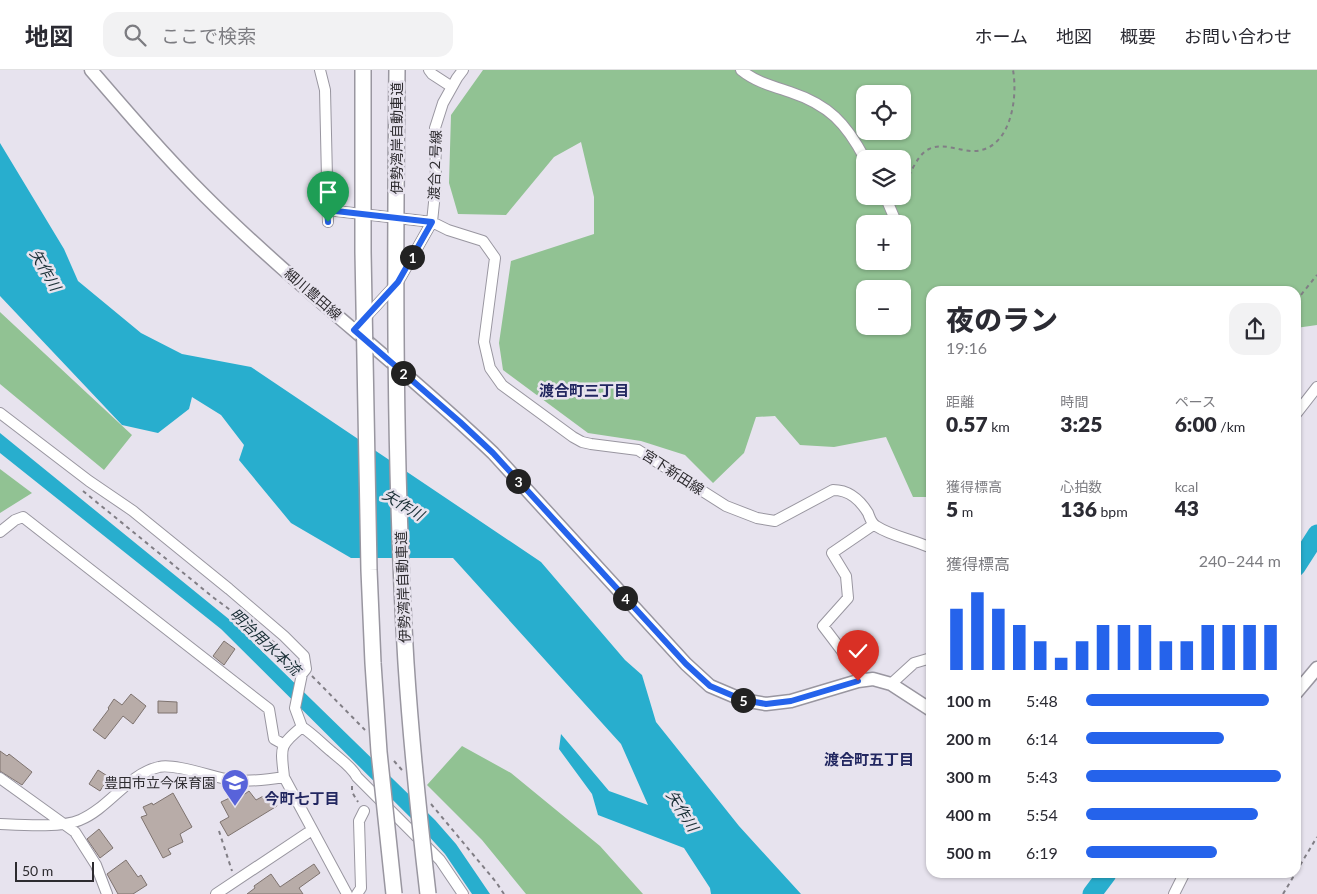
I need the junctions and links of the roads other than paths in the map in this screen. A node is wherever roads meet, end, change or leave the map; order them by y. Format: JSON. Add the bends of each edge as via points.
{"nodes":[{"id":1,"x":90,"y":70,"type":"edge"},
{"id":2,"x":320,"y":70,"type":"edge"},
{"id":3,"x":363,"y":70,"type":"edge"},
{"id":4,"x":397,"y":70,"type":"edge"},
{"id":5,"x":429,"y":70,"type":"edge"},
{"id":6,"x":463,"y":70,"type":"edge"},
{"id":7,"x":741,"y":70,"type":"edge"},
{"id":8,"x":452,"y":87,"type":"junction"},
{"id":9,"x":861,"y":150,"type":"edge"},
{"id":10,"x":327,"y":210,"type":"junction"},
{"id":11,"x":328,"y":222,"type":"dead end"},
{"id":12,"x":432,"y":222,"type":"junction"},
{"id":13,"x":354,"y":330,"type":"junction"},
{"id":14,"x":1317,"y":387,"type":"edge"},
{"id":15,"x":1301,"y":408,"type":"edge"},
{"id":16,"x":0,"y":412,"type":"edge"},
{"id":17,"x":873,"y":525,"type":"junction"},
{"id":18,"x":0,"y":532,"type":"edge"},
{"id":19,"x":926,"y":546,"type":"edge"},
{"id":20,"x":926,"y":659,"type":"edge"},
{"id":21,"x":1317,"y":668,"type":"edge"},
{"id":22,"x":864,"y":680,"type":"junction"},
{"id":23,"x":891,"y":684,"type":"junction"},
{"id":24,"x":1301,"y":687,"type":"edge"},
{"id":25,"x":926,"y":707,"type":"edge"},
{"id":26,"x":302,"y":727,"type":"junction"},
{"id":27,"x":283,"y":744,"type":"junction"},
{"id":28,"x":284,"y":777,"type":"junction"},
{"id":29,"x":0,"y":778,"type":"edge"},
{"id":30,"x":364,"y":811,"type":"dead end"},
{"id":31,"x":63,"y":823,"type":"junction"},
{"id":32,"x":0,"y":824,"type":"edge"},
{"id":33,"x":312,"y":830,"type":"junction"},
{"id":34,"x":1182,"y":878,"type":"edge"},
{"id":35,"x":107,"y":894,"type":"edge"},
{"id":36,"x":216,"y":894,"type":"edge"},
{"id":37,"x":347,"y":894,"type":"edge"},
{"id":38,"x":357,"y":894,"type":"edge"},
{"id":39,"x":394,"y":894,"type":"edge"},
{"id":40,"x":428,"y":894,"type":"edge"},
{"id":41,"x":463,"y":894,"type":"edge"},
{"id":42,"x":1174,"y":894,"type":"edge"}],
"edges":[{"from":1,"to":13,"type":"main road","name":"細川豊田線","via":[[205,196]]},
{"from":2,"to":10,"type":"street","via":[[326,90]]},
{"from":3,"to":39,"type":"highway","bridge":true,"via":[[369,570],[379,752]]},
{"from":4,"to":40,"type":"highway","name":"伊勢湾岸自動車道","bridge":true,"via":[[396,279],[402,569],[406,663]]},
{"from":5,"to":8,"type":"street"},
{"from":6,"to":8,"type":"street","name":"渡合２号線"},
{"from":7,"to":9,"type":"street","via":[[761,83],[812,100],[836,116]]},
{"from":8,"to":12,"type":"street","name":"渡合２号線","via":[[435,128],[436,183]]},
{"from":10,"to":11,"type":"street"},
{"from":10,"to":12,"type":"street","name":"宮下新田線"},
{"from":12,"to":13,"type":"street","name":"渡合２号線","via":[[398,282]]},
{"from":12,"to":17,"type":"street","name":"宮下新田線","via":[[483,241],[495,258],[484,342],[490,368],[502,385],[573,437],[591,444],[638,450],[726,506],[756,518],[775,521],[833,490],[841,490],[857,498]]},
{"from":13,"to":22,"type":"main road","name":"細川豊田線","via":[[493,453],[686,664],[710,686],[743,700],[766,704],[791,701]]},
{"from":14,"to":15,"type":"street"},
{"from":16,"to":26,"type":"street","via":[[133,511],[229,589],[304,656],[304,672],[295,708]]},
{"from":17,"to":19,"type":"street","via":[[894,536]]},
{"from":17,"to":22,"type":"street","via":[[832,552],[846,576],[848,598],[823,626]]},
{"from":18,"to":27,"type":"street","via":[[23,517],[269,709],[274,738]]},
{"from":20,"to":23,"type":"street","via":[[914,663]]},
{"from":21,"to":24,"type":"main road"},
{"from":22,"to":23,"type":"main road","name":"細川豊田線"},
{"from":23,"to":25,"type":"main road","name":"細川豊田線"},
{"from":26,"to":27,"type":"street"},
{"from":26,"to":41,"type":"street","via":[[353,769],[357,777],[440,860]]},
{"from":27,"to":28,"type":"street"},
{"from":28,"to":31,"type":"street","via":[[252,782],[162,766],[141,774],[79,821]]},
{"from":28,"to":33,"type":"street"},
{"from":29,"to":31,"type":"street"},
{"from":30,"to":38,"type":"street","via":[[359,821],[361,888]]},
{"from":31,"to":32,"type":"street"},
{"from":31,"to":35,"type":"street","via":[[75,832],[96,865]]},
{"from":33,"to":36,"type":"street"},
{"from":33,"to":37,"type":"street"},
{"from":34,"to":42,"type":"street"}]}
